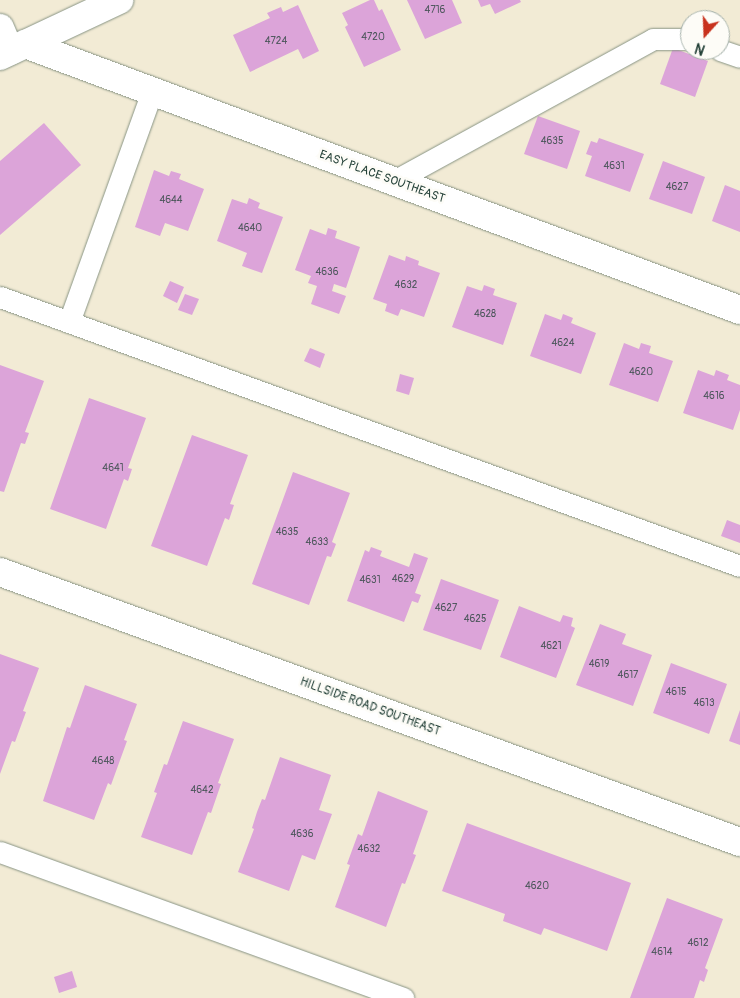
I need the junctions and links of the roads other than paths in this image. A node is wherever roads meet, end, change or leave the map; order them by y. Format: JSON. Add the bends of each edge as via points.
{"nodes":[{"id":1,"x":119,"y":0,"type":"edge"},
{"id":2,"x":680,"y":39,"type":"edge"},
{"id":3,"x":9,"y":45,"type":"edge"},
{"id":4,"x":152,"y":91,"type":"junction"},
{"id":5,"x":394,"y":181,"type":"junction"},
{"id":6,"x":0,"y":297,"type":"edge"},
{"id":7,"x":740,"y":310,"type":"edge"},
{"id":8,"x":69,"y":322,"type":"junction"},
{"id":9,"x":740,"y":566,"type":"edge"},
{"id":10,"x":0,"y":572,"type":"edge"},
{"id":11,"x":740,"y":842,"type":"edge"},
{"id":12,"x":0,"y":852,"type":"edge"},
{"id":13,"x":403,"y":998,"type":"edge"}],
"edges":[{"from":1,"to":3,"type":"street"},
{"from":2,"to":5,"type":"lane","via":[[654,39]]},
{"from":3,"to":4,"type":"street","name":"EASY PLACE SOUTHEAST"},
{"from":4,"to":5,"type":"street","name":"EASY PLACE SOUTHEAST"},
{"from":4,"to":8,"type":"lane"},
{"from":5,"to":7,"type":"street","name":"EASY PLACE SOUTHEAST"},
{"from":6,"to":8,"type":"lane"},
{"from":8,"to":9,"type":"lane"},
{"from":10,"to":11,"type":"street","name":"HILLSIDE ROAD SOUTHEAST"},
{"from":12,"to":13,"type":"lane"}]}
